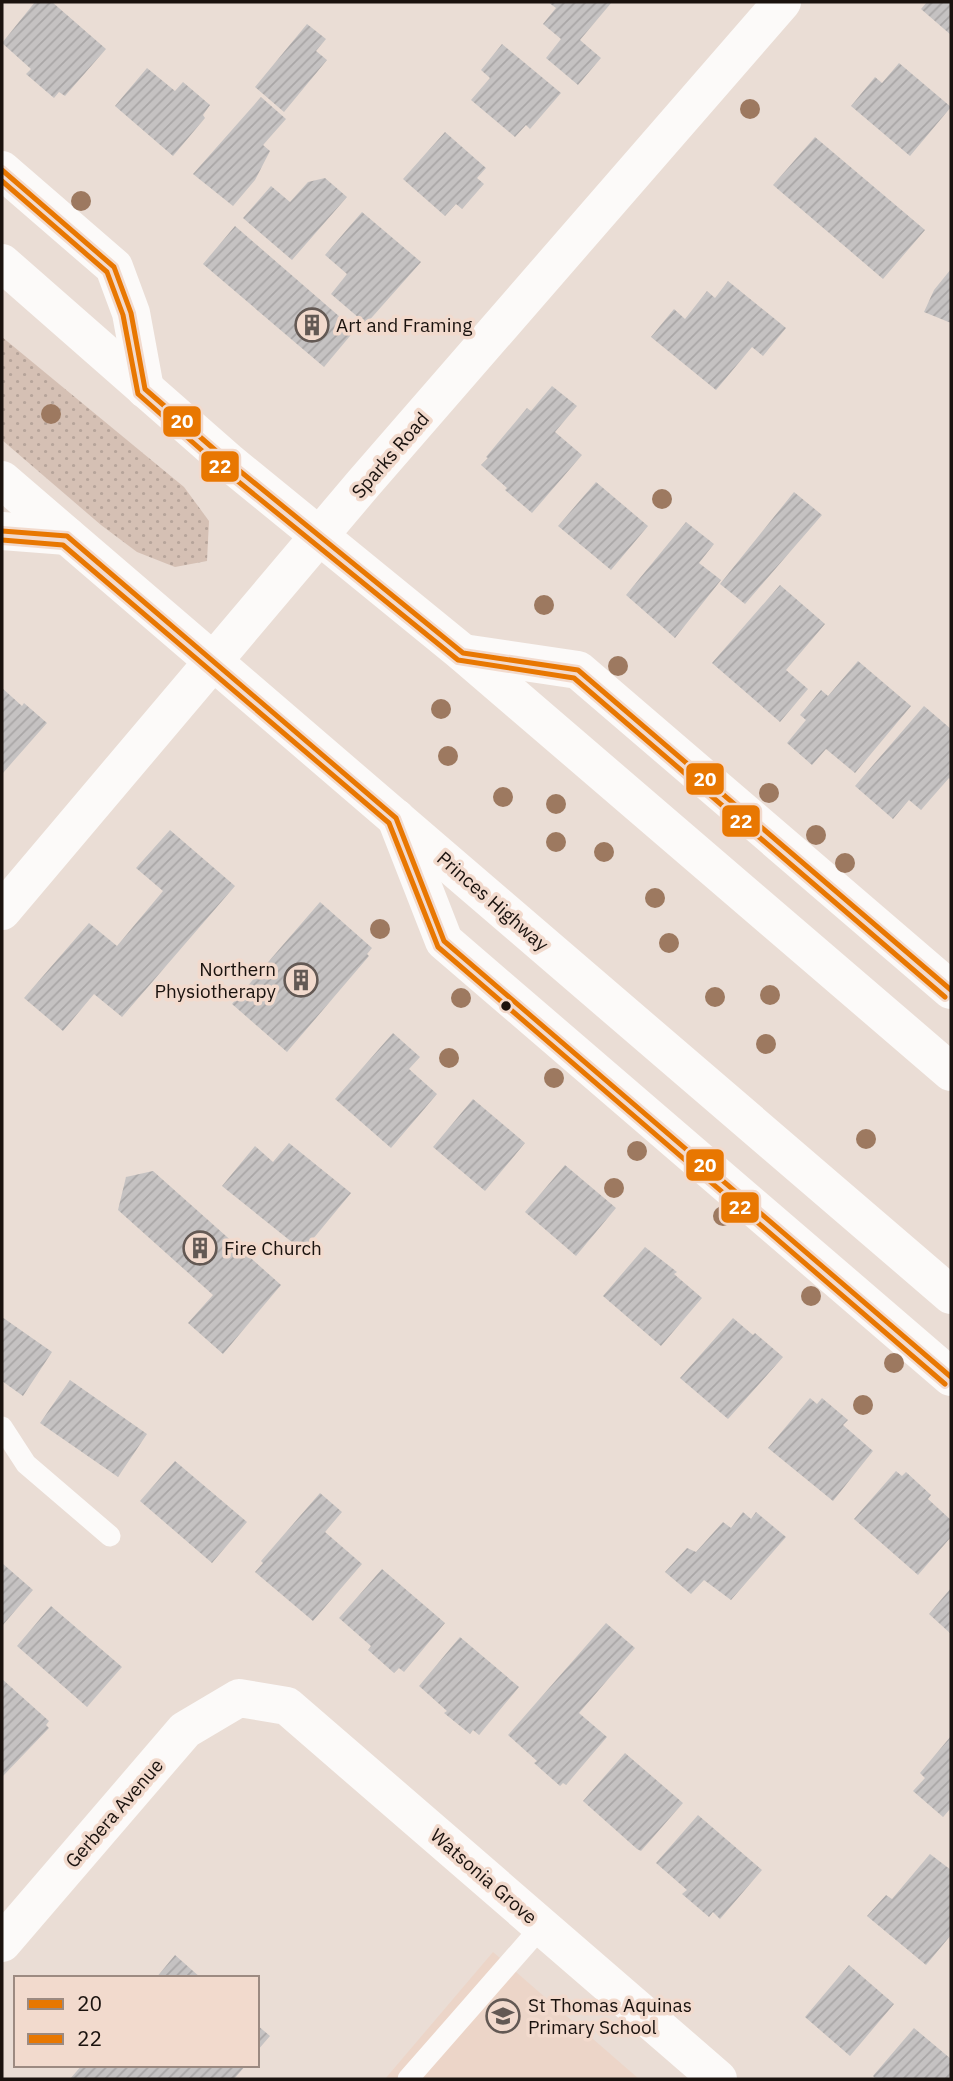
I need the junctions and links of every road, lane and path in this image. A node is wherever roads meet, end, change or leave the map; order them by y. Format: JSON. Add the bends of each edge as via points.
{"nodes":[{"id":1,"x":782,"y":2,"type":"edge"},
{"id":2,"x":2,"y":170,"type":"edge"},
{"id":3,"x":2,"y":263,"type":"edge"},
{"id":4,"x":145,"y":389,"type":"junction"},
{"id":5,"x":2,"y":480,"type":"edge"},
{"id":6,"x":2,"y":531,"type":"edge"},
{"id":7,"x":67,"y":536,"type":"junction"},
{"id":8,"x":320,"y":536,"type":"junction"},
{"id":9,"x":463,"y":653,"type":"junction"},
{"id":10,"x":213,"y":660,"type":"junction"},
{"id":11,"x":396,"y":818,"type":"junction"},
{"id":12,"x":2,"y":911,"type":"edge"},
{"id":13,"x":951,"y":990,"type":"edge"},
{"id":14,"x":951,"y":1072,"type":"edge"},
{"id":15,"x":951,"y":1295,"type":"edge"},
{"id":16,"x":951,"y":1377,"type":"edge"},
{"id":17,"x":2,"y":1427,"type":"edge"},
{"id":18,"x":110,"y":1536,"type":"dead end"},
{"id":19,"x":239,"y":1698,"type":"joint"},
{"id":20,"x":542,"y":1926,"type":"junction"},
{"id":21,"x":2,"y":1943,"type":"edge"},
{"id":22,"x":408,"y":2079,"type":"edge"},
{"id":23,"x":719,"y":2079,"type":"edge"}],
"edges":[{"from":1,"to":8,"type":"main road","name":"Sparks Road"},
{"from":2,"to":4,"type":"main road","via":[[114,267],[131,313]]},
{"from":3,"to":4,"type":"main road"},
{"from":4,"to":8,"type":"main road"},
{"from":5,"to":7,"type":"main road","name":"Princes Highway"},
{"from":6,"to":7,"type":"main road"},
{"from":7,"to":10,"type":"main road","name":"Princes Highway"},
{"from":8,"to":9,"type":"main road"},
{"from":8,"to":10,"type":"main road","name":"Sparks Road"},
{"from":9,"to":13,"type":"main road","via":[[578,670]]},
{"from":9,"to":14,"type":"main road"},
{"from":10,"to":11,"type":"main road","name":"Princes Highway"},
{"from":10,"to":12,"type":"main road","name":"Sparks Road"},
{"from":11,"to":15,"type":"main road","name":"Princes Highway"},
{"from":11,"to":16,"type":"main road","via":[[444,941]]},
{"from":17,"to":18,"type":"lane","via":[[26,1464]]},
{"from":19,"to":20,"type":"main road","name":"Watsonia Grove","via":[[287,1706]]},
{"from":19,"to":21,"type":"main road","name":"Gerbera Avenue","via":[[185,1730]]},
{"from":20,"to":22,"type":"lane"},
{"from":20,"to":23,"type":"main road","name":"Watsonia Grove"}]}
